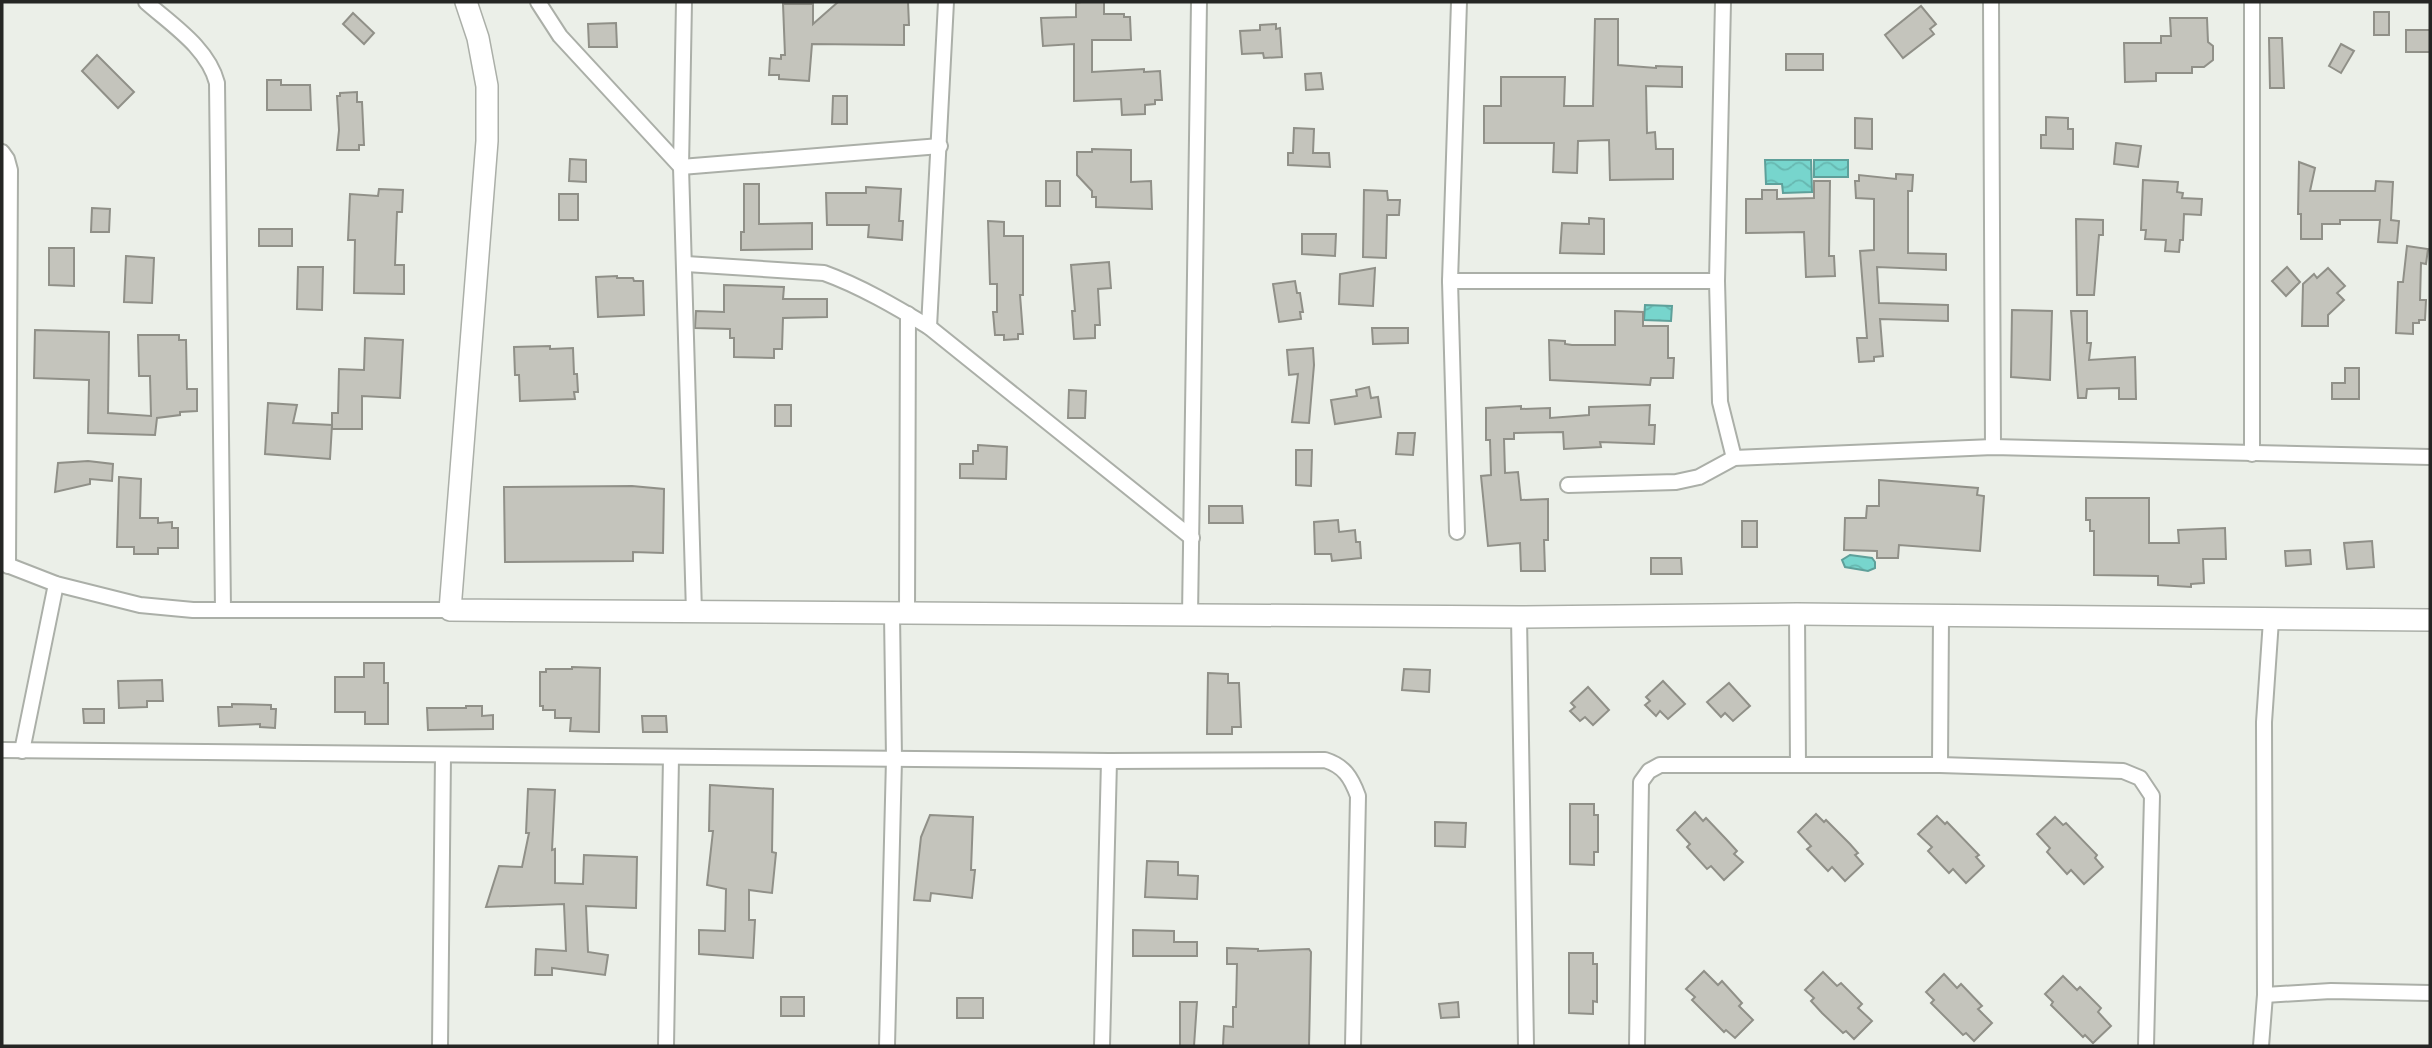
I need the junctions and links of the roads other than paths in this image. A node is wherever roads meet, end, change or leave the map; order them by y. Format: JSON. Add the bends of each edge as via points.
{"nodes":[{"id":1,"x":146,"y":2,"type":"edge"},
{"id":2,"x":467,"y":2,"type":"edge"},
{"id":3,"x":538,"y":2,"type":"edge"},
{"id":4,"x":684,"y":2,"type":"edge"},
{"id":5,"x":946,"y":2,"type":"edge"},
{"id":6,"x":1199,"y":2,"type":"edge"},
{"id":7,"x":1459,"y":2,"type":"edge"},
{"id":8,"x":1723,"y":2,"type":"edge"},
{"id":9,"x":1990,"y":2,"type":"edge"},
{"id":10,"x":2252,"y":2,"type":"edge"},
{"id":11,"x":940,"y":146,"type":"junction"},
{"id":12,"x":2,"y":152,"type":"edge"},
{"id":13,"x":681,"y":166,"type":"junction"},
{"id":14,"x":686,"y":264,"type":"junction"},
{"id":15,"x":1450,"y":281,"type":"junction"},
{"id":16,"x":1717,"y":281,"type":"junction"},
{"id":17,"x":908,"y":314,"type":"junction"},
{"id":18,"x":929,"y":327,"type":"junction"},
{"id":19,"x":1993,"y":447,"type":"junction"},
{"id":20,"x":2252,"y":454,"type":"junction"},
{"id":21,"x":2430,"y":457,"type":"edge"},
{"id":22,"x":1734,"y":458,"type":"junction"},
{"id":23,"x":1568,"y":485,"type":"dead end"},
{"id":24,"x":1457,"y":532,"type":"dead end"},
{"id":25,"x":1192,"y":538,"type":"junction"},
{"id":26,"x":5,"y":565,"type":"edge"},
{"id":27,"x":57,"y":584,"type":"junction"},
{"id":28,"x":223,"y":610,"type":"junction"},
{"id":29,"x":450,"y":610,"type":"junction"},
{"id":30,"x":694,"y":612,"type":"junction"},
{"id":31,"x":900,"y":614,"type":"junction"},
{"id":32,"x":1797,"y":614,"type":"junction"},
{"id":33,"x":1941,"y":615,"type":"junction"},
{"id":34,"x":1191,"y":616,"type":"junction"},
{"id":35,"x":1519,"y":617,"type":"junction"},
{"id":36,"x":2271,"y":620,"type":"junction"},
{"id":37,"x":2430,"y":620,"type":"edge"},
{"id":38,"x":2,"y":750,"type":"edge"},
{"id":39,"x":22,"y":751,"type":"junction"},
{"id":40,"x":443,"y":755,"type":"junction"},
{"id":41,"x":671,"y":757,"type":"junction"},
{"id":42,"x":894,"y":759,"type":"junction"},
{"id":43,"x":1109,"y":761,"type":"junction"},
{"id":44,"x":1798,"y":765,"type":"junction"},
{"id":45,"x":1940,"y":765,"type":"junction"},
{"id":46,"x":2430,"y":993,"type":"edge"},
{"id":47,"x":2265,"y":995,"type":"junction"},
{"id":48,"x":440,"y":1046,"type":"edge"},
{"id":49,"x":666,"y":1046,"type":"edge"},
{"id":50,"x":887,"y":1046,"type":"edge"},
{"id":51,"x":1102,"y":1046,"type":"edge"},
{"id":52,"x":1353,"y":1046,"type":"edge"},
{"id":53,"x":1527,"y":1046,"type":"edge"},
{"id":54,"x":1637,"y":1046,"type":"edge"},
{"id":55,"x":2146,"y":1046,"type":"edge"},
{"id":56,"x":2261,"y":1046,"type":"edge"}],
"edges":[{"from":1,"to":28,"type":"street","via":[[201,51],[217,83]]},
{"from":2,"to":29,"type":"street","via":[[487,86],[487,141]]},
{"from":3,"to":13,"type":"street","via":[[560,36]]},
{"from":4,"to":13,"type":"street"},
{"from":5,"to":11,"type":"street"},
{"from":6,"to":25,"type":"street"},
{"from":7,"to":15,"type":"street"},
{"from":8,"to":16,"type":"street"},
{"from":9,"to":19,"type":"street"},
{"from":10,"to":20,"type":"street"},
{"from":11,"to":13,"type":"street"},
{"from":11,"to":18,"type":"street"},
{"from":12,"to":26,"type":"street","via":[[10,170]]},
{"from":13,"to":14,"type":"street"},
{"from":14,"to":17,"type":"street","via":[[824,273]]},
{"from":14,"to":30,"type":"street"},
{"from":15,"to":16,"type":"street"},
{"from":15,"to":24,"type":"street"},
{"from":16,"to":22,"type":"street","via":[[1720,402]]},
{"from":17,"to":18,"type":"street"},
{"from":17,"to":31,"type":"street"},
{"from":18,"to":25,"type":"street"},
{"from":19,"to":20,"type":"street"},
{"from":19,"to":22,"type":"street"},
{"from":20,"to":21,"type":"street"},
{"from":22,"to":23,"type":"street","via":[[1699,477],[1675,482]]},
{"from":25,"to":34,"type":"street"},
{"from":26,"to":27,"type":"street"},
{"from":27,"to":28,"type":"street","via":[[140,605]]},
{"from":27,"to":39,"type":"street"},
{"from":28,"to":29,"type":"street"},
{"from":29,"to":30,"type":"street"},
{"from":30,"to":31,"type":"street"},
{"from":31,"to":34,"type":"street"},
{"from":31,"to":42,"type":"street"},
{"from":32,"to":33,"type":"street"},
{"from":32,"to":35,"type":"street"},
{"from":32,"to":44,"type":"street"},
{"from":33,"to":36,"type":"street"},
{"from":33,"to":45,"type":"street"},
{"from":34,"to":35,"type":"street"},
{"from":35,"to":53,"type":"street"},
{"from":36,"to":37,"type":"street"},
{"from":36,"to":47,"type":"street","via":[[2264,722]]},
{"from":38,"to":39,"type":"street"},
{"from":39,"to":40,"type":"street"},
{"from":40,"to":41,"type":"street"},
{"from":40,"to":48,"type":"street"},
{"from":41,"to":42,"type":"street"},
{"from":41,"to":49,"type":"street"},
{"from":42,"to":43,"type":"street"},
{"from":42,"to":50,"type":"street"},
{"from":43,"to":51,"type":"street"},
{"from":43,"to":52,"type":"street","via":[[1325,760],[1346,772],[1359,796]]},
{"from":44,"to":45,"type":"street"},
{"from":44,"to":54,"type":"street","via":[[1660,765],[1644,776]]},
{"from":45,"to":55,"type":"street","via":[[2123,771],[2147,787],[2152,796]]},
{"from":46,"to":47,"type":"street"},
{"from":47,"to":56,"type":"street"}]}
